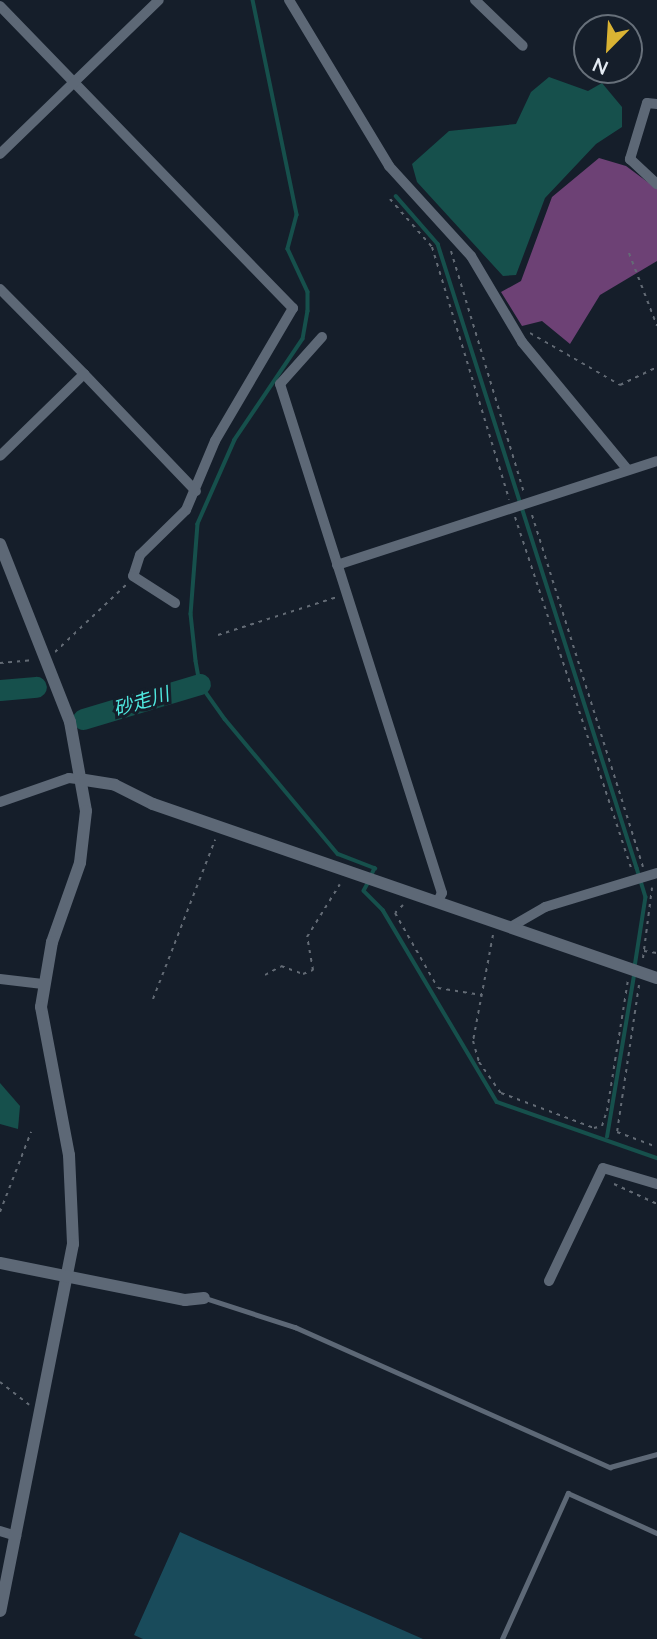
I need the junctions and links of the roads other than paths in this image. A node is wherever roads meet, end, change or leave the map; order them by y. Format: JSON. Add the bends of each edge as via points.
{"nodes":[{"id":1,"x":159,"y":0,"type":"edge"},
{"id":2,"x":289,"y":0,"type":"edge"},
{"id":3,"x":475,"y":0,"type":"edge"},
{"id":4,"x":0,"y":6,"type":"edge"},
{"id":5,"x":523,"y":46,"type":"dead end"},
{"id":6,"x":75,"y":82,"type":"junction"},
{"id":7,"x":657,"y":104,"type":"edge"},
{"id":8,"x":0,"y":154,"type":"edge"},
{"id":9,"x":657,"y":184,"type":"edge"},
{"id":10,"x":0,"y":289,"type":"edge"},
{"id":11,"x":322,"y":337,"type":"dead end"},
{"id":12,"x":84,"y":374,"type":"junction"},
{"id":13,"x":0,"y":456,"type":"edge"},
{"id":14,"x":657,"y":461,"type":"edge"},
{"id":15,"x":628,"y":470,"type":"junction"},
{"id":16,"x":195,"y":491,"type":"junction"},
{"id":17,"x":0,"y":544,"type":"edge"},
{"id":18,"x":337,"y":565,"type":"junction"},
{"id":19,"x":175,"y":603,"type":"dead end"},
{"id":20,"x":85,"y":780,"type":"junction"},
{"id":21,"x":0,"y":802,"type":"edge"},
{"id":22,"x":643,"y":876,"type":"edge"},
{"id":23,"x":438,"y":901,"type":"junction"},
{"id":24,"x":513,"y":925,"type":"junction"},
{"id":25,"x":657,"y":978,"type":"edge"},
{"id":26,"x":0,"y":979,"type":"edge"},
{"id":27,"x":43,"y":984,"type":"junction"},
{"id":28,"x":657,"y":1184,"type":"edge"},
{"id":29,"x":0,"y":1263,"type":"edge"},
{"id":30,"x":68,"y":1278,"type":"junction"},
{"id":31,"x":549,"y":1281,"type":"dead end"},
{"id":32,"x":204,"y":1297,"type":"joint"},
{"id":33,"x":657,"y":1454,"type":"edge"},
{"id":34,"x":0,"y":1531,"type":"edge"},
{"id":35,"x":657,"y":1533,"type":"edge"},
{"id":36,"x":16,"y":1536,"type":"junction"},
{"id":37,"x":0,"y":1611,"type":"edge"},
{"id":38,"x":502,"y":1639,"type":"edge"}],
"edges":[{"from":1,"to":6,"type":"street"},
{"from":2,"to":15,"type":"street","via":[[389,166],[451,234],[519,335]]},
{"from":3,"to":5,"type":"street"},
{"from":4,"to":6,"type":"street"},
{"from":6,"to":8,"type":"street"},
{"from":6,"to":16,"type":"street","via":[[293,308],[215,441]]},
{"from":7,"to":9,"type":"street","via":[[648,103],[629,159]]},
{"from":10,"to":12,"type":"street"},
{"from":11,"to":18,"type":"street","via":[[277,382]]},
{"from":12,"to":13,"type":"street"},
{"from":12,"to":16,"type":"street"},
{"from":14,"to":15,"type":"street"},
{"from":15,"to":18,"type":"street"},
{"from":16,"to":19,"type":"street","via":[[186,510],[144,546],[133,576]]},
{"from":17,"to":20,"type":"street"},
{"from":18,"to":23,"type":"street","via":[[442,893]]},
{"from":20,"to":21,"type":"street","via":[[69,779]]},
{"from":20,"to":23,"type":"street","via":[[115,785],[220,827]]},
{"from":20,"to":27,"type":"street","via":[[80,863]]},
{"from":22,"to":24,"type":"street","via":[[545,907]]},
{"from":23,"to":24,"type":"street"},
{"from":24,"to":25,"type":"street"},
{"from":26,"to":27,"type":"street"},
{"from":27,"to":30,"type":"street","via":[[44,1045],[74,1197]]},
{"from":28,"to":31,"type":"street","via":[[612,1167],[598,1173]]},
{"from":29,"to":30,"type":"street"},
{"from":30,"to":32,"type":"street","via":[[185,1300]]},
{"from":30,"to":36,"type":"street"},
{"from":32,"to":33,"type":"lane","via":[[295,1327],[610,1466]]},
{"from":34,"to":36,"type":"street"},
{"from":35,"to":38,"type":"lane","via":[[568,1493]]},
{"from":36,"to":37,"type":"street"}]}
